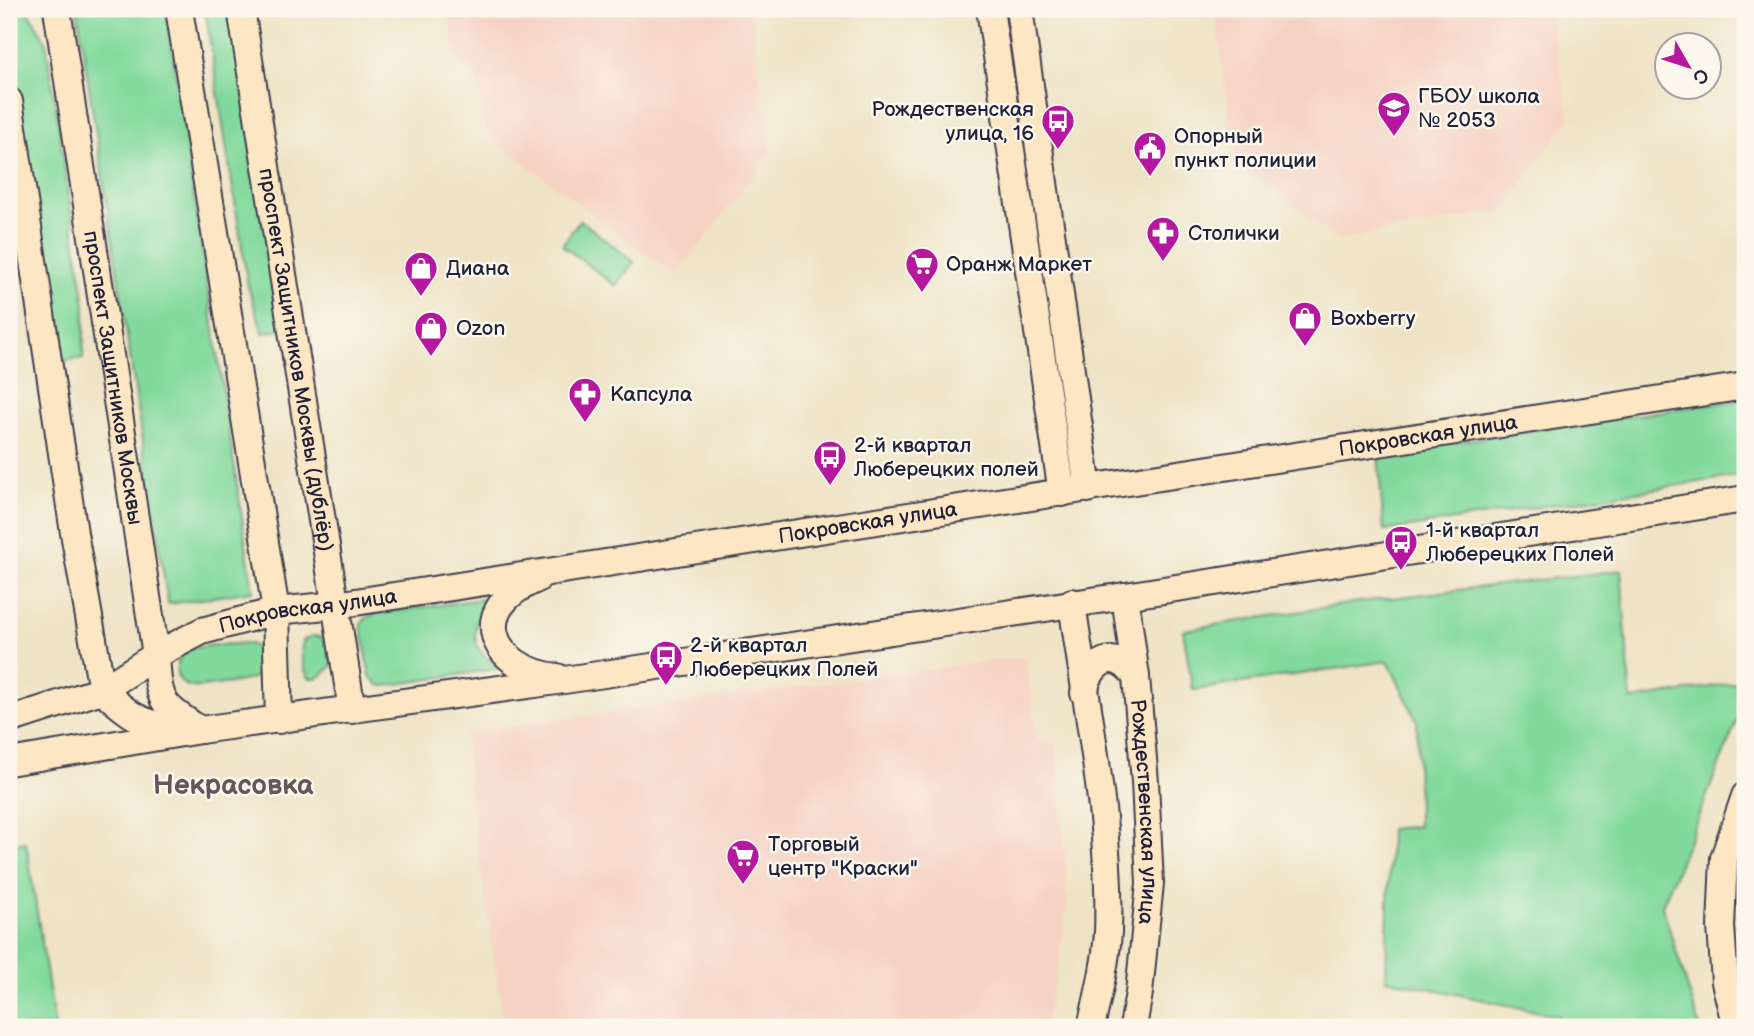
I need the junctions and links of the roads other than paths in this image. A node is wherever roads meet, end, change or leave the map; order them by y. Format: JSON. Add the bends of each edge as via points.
{"nodes":[{"id":1,"x":41,"y":9,"type":"edge"},
{"id":2,"x":57,"y":9,"type":"edge"},
{"id":3,"x":179,"y":9,"type":"edge"},
{"id":4,"x":188,"y":9,"type":"edge"},
{"id":5,"x":241,"y":9,"type":"edge"},
{"id":6,"x":990,"y":9,"type":"edge"},
{"id":7,"x":1018,"y":9,"type":"edge"},
{"id":8,"x":185,"y":46,"type":"junction"},
{"id":9,"x":63,"y":47,"type":"junction"},
{"id":10,"x":9,"y":101,"type":"edge"},
{"id":11,"x":1745,"y":386,"type":"edge"},
{"id":12,"x":1088,"y":489,"type":"junction"},
{"id":13,"x":1062,"y":494,"type":"junction"},
{"id":14,"x":1745,"y":499,"type":"edge"},
{"id":15,"x":555,"y":571,"type":"junction"},
{"id":16,"x":1125,"y":596,"type":"junction"},
{"id":17,"x":1072,"y":602,"type":"junction"},
{"id":18,"x":336,"y":605,"type":"junction"},
{"id":19,"x":276,"y":611,"type":"junction"},
{"id":20,"x":156,"y":655,"type":"junction"},
{"id":21,"x":1136,"y":677,"type":"junction"},
{"id":22,"x":572,"y":679,"type":"junction"},
{"id":23,"x":102,"y":690,"type":"junction"},
{"id":24,"x":1084,"y":694,"type":"junction"},
{"id":25,"x":352,"y":710,"type":"junction"},
{"id":26,"x":9,"y":720,"type":"edge"},
{"id":27,"x":279,"y":720,"type":"junction"},
{"id":28,"x":200,"y":730,"type":"junction"},
{"id":29,"x":9,"y":762,"type":"edge"},
{"id":30,"x":1745,"y":798,"type":"edge"},
{"id":31,"x":1091,"y":1027,"type":"edge"},
{"id":32,"x":1133,"y":1027,"type":"edge"},
{"id":33,"x":1736,"y":1027,"type":"edge"}],
"edges":[{"from":1,"to":9,"type":"main road"},
{"from":2,"to":9,"type":"main road","name":"проспект Защитников Москвы"},
{"from":3,"to":8,"type":"main road"},
{"from":4,"to":8,"type":"main road"},
{"from":5,"to":18,"type":"main road","name":"проспект Защитников Москвы (дублёр)"},
{"from":6,"to":13,"type":"main road"},
{"from":7,"to":12,"type":"main road"},
{"from":8,"to":19,"type":"main road"},
{"from":9,"to":20,"type":"main road","name":"проспект Защитников Москвы"},
{"from":10,"to":23,"type":"main road"},
{"from":11,"to":12,"type":"main road","name":"Покровская улица"},
{"from":12,"to":13,"type":"main road","name":"Покровская улица"},
{"from":13,"to":15,"type":"main road","name":"Покровская улица"},
{"from":14,"to":16,"type":"main road"},
{"from":15,"to":18,"type":"main road","name":"Покровская улица"},
{"from":15,"to":22,"type":"main road","via":[[505,599],[493,621],[494,634],[517,663],[545,676]]},
{"from":16,"to":17,"type":"main road"},
{"from":16,"to":21,"type":"main road","name":"Рождественская улица"},
{"from":17,"to":22,"type":"main road"},
{"from":17,"to":24,"type":"main road"},
{"from":18,"to":19,"type":"main road","name":"Покровская улица"},
{"from":18,"to":25,"type":"main road","name":"проспект Защитников Москвы (дублёр)"},
{"from":19,"to":20,"type":"main road","name":"Покровская улица","via":[[202,631]]},
{"from":19,"to":27,"type":"main road"},
{"from":20,"to":23,"type":"main road","name":"Покровская улица"},
{"from":20,"to":28,"type":"main road","name":"проспект Защитников Москвы","via":[[158,690],[166,704]]},
{"from":21,"to":24,"type":"main road","via":[[1120,661],[1105,661],[1087,677]]},
{"from":21,"to":32,"type":"main road","name":"Рождественская улица","via":[[1150,883]]},
{"from":22,"to":25,"type":"main road"},
{"from":23,"to":26,"type":"main road","name":"Покровская улица"},
{"from":23,"to":28,"type":"main road","via":[[138,719],[155,726]]},
{"from":24,"to":31,"type":"main road","via":[[1105,841],[1108,933]]},
{"from":25,"to":27,"type":"main road"},
{"from":27,"to":28,"type":"main road"},
{"from":28,"to":29,"type":"main road"},
{"from":30,"to":33,"type":"main road","via":[[1724,858],[1721,927],[1725,982]]}]}
